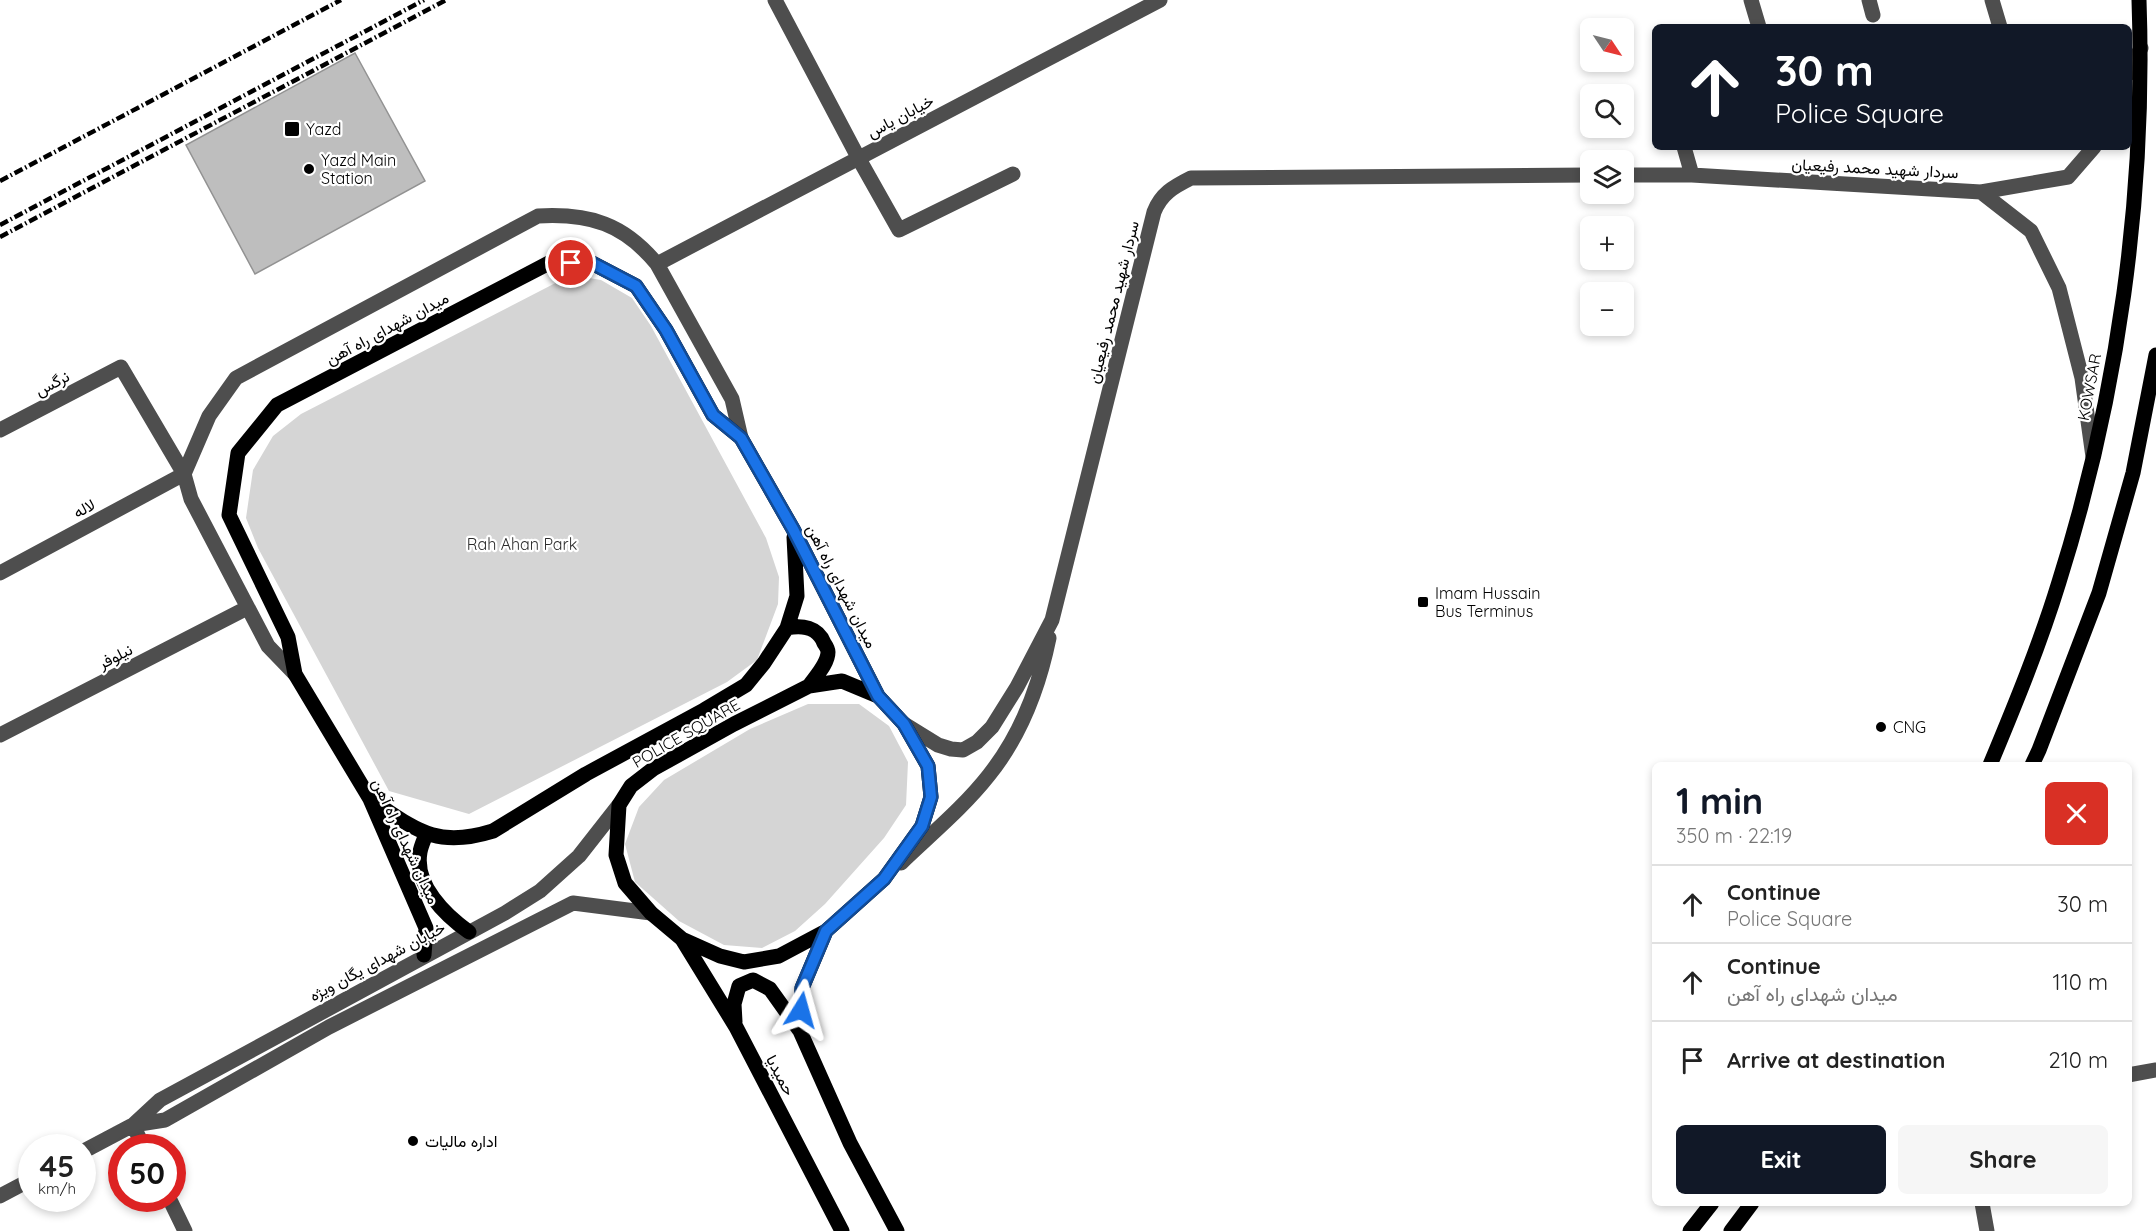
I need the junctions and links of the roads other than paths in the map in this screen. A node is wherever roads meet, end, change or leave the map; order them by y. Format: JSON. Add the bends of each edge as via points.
{"nodes":[{"id":1,"x":775,"y":0,"type":"edge"},
{"id":2,"x":1160,"y":0,"type":"edge"},
{"id":3,"x":1751,"y":0,"type":"edge"},
{"id":4,"x":1992,"y":0,"type":"edge"},
{"id":5,"x":2139,"y":0,"type":"edge"},
{"id":6,"x":1758,"y":24,"type":"edge"},
{"id":7,"x":2000,"y":24,"type":"edge"},
{"id":8,"x":2140,"y":48,"type":"junction"},
{"id":9,"x":2132,"y":65,"type":"edge"},
{"id":10,"x":1685,"y":150,"type":"edge"},
{"id":11,"x":2091,"y":150,"type":"edge"},
{"id":12,"x":859,"y":159,"type":"junction"},
{"id":13,"x":1013,"y":174,"type":"dead end"},
{"id":14,"x":1580,"y":175,"type":"edge"},
{"id":15,"x":1634,"y":175,"type":"edge"},
{"id":16,"x":1692,"y":175,"type":"junction"},
{"id":17,"x":1981,"y":192,"type":"junction"},
{"id":18,"x":657,"y":264,"type":"junction"},
{"id":19,"x":2156,"y":355,"type":"edge"},
{"id":20,"x":0,"y":430,"type":"edge"},
{"id":21,"x":741,"y":438,"type":"junction"},
{"id":22,"x":2093,"y":458,"type":"junction"},
{"id":23,"x":184,"y":474,"type":"junction"},
{"id":24,"x":793,"y":529,"type":"junction"},
{"id":25,"x":0,"y":573,"type":"edge"},
{"id":26,"x":247,"y":608,"type":"junction"},
{"id":27,"x":1052,"y":620,"type":"junction"},
{"id":28,"x":788,"y":628,"type":"junction"},
{"id":29,"x":295,"y":674,"type":"junction"},
{"id":30,"x":809,"y":686,"type":"junction"},
{"id":31,"x":878,"y":696,"type":"junction"},
{"id":32,"x":904,"y":724,"type":"junction"},
{"id":33,"x":0,"y":735,"type":"edge"},
{"id":34,"x":1991,"y":762,"type":"edge"},
{"id":35,"x":2034,"y":762,"type":"edge"},
{"id":36,"x":370,"y":799,"type":"junction"},
{"id":37,"x":619,"y":806,"type":"junction"},
{"id":38,"x":426,"y":834,"type":"junction"},
{"id":39,"x":884,"y":879,"type":"junction"},
{"id":40,"x":651,"y":913,"type":"junction"},
{"id":41,"x":826,"y":931,"type":"junction"},
{"id":42,"x":469,"y":932,"type":"junction"},
{"id":43,"x":682,"y":939,"type":"junction"},
{"id":44,"x":424,"y":955,"type":"junction"},
{"id":45,"x":736,"y":1027,"type":"junction"},
{"id":46,"x":800,"y":1031,"type":"junction"},
{"id":47,"x":2156,"y":1070,"type":"edge"},
{"id":48,"x":2132,"y":1074,"type":"edge"},
{"id":49,"x":133,"y":1125,"type":"junction"},
{"id":50,"x":137,"y":1134,"type":"edge"},
{"id":51,"x":96,"y":1145,"type":"edge"},
{"id":52,"x":18,"y":1186,"type":"edge"},
{"id":53,"x":0,"y":1196,"type":"edge"},
{"id":54,"x":1710,"y":1206,"type":"edge"},
{"id":55,"x":1750,"y":1206,"type":"edge"},
{"id":56,"x":1983,"y":1206,"type":"edge"},
{"id":57,"x":176,"y":1212,"type":"edge"},
{"id":58,"x":185,"y":1231,"type":"edge"},
{"id":59,"x":842,"y":1231,"type":"edge"},
{"id":60,"x":897,"y":1231,"type":"edge"},
{"id":61,"x":1690,"y":1231,"type":"edge"},
{"id":62,"x":1731,"y":1231,"type":"edge"},
{"id":63,"x":1987,"y":1231,"type":"edge"}],
"edges":[{"from":1,"to":12,"type":"street"},
{"from":2,"to":12,"type":"street","name":"خیابان یاس"},
{"from":3,"to":6,"type":"street"},
{"from":4,"to":7,"type":"street"},
{"from":5,"to":8,"type":"main road","name":"KOWSAR"},
{"from":8,"to":9,"type":"street"},
{"from":8,"to":22,"type":"main road","name":"KOWSAR","via":[[2137,165],[2126,274],[2110,382]]},
{"from":10,"to":16,"type":"street"},
{"from":11,"to":17,"type":"street","name":"سردار شهید محمد رفیعیان","via":[[2068,177]]},
{"from":12,"to":13,"type":"street","via":[[899,231]]},
{"from":12,"to":18,"type":"street","name":"خیابان یاس"},
{"from":14,"to":27,"type":"street","name":"سردار شهید محمد رفیعیان","via":[[1191,178],[1174,186],[1159,200],[1154,212]]},
{"from":15,"to":16,"type":"street","name":"سردار شهید محمد رفیعیان"},
{"from":16,"to":17,"type":"street","name":"سردار شهید محمد رفیعیان"},
{"from":17,"to":22,"type":"street","via":[[2031,231],[2059,288],[2082,378]]},
{"from":18,"to":21,"type":"street","via":[[732,399]]},
{"from":18,"to":23,"type":"street","via":[[619,229],[590,218],[538,216],[236,378],[209,416]]},
{"from":19,"to":35,"type":"main road","via":[[2133,473],[2099,592]]},
{"from":20,"to":23,"type":"street","name":"نرگس","via":[[121,367]]},
{"from":21,"to":24,"type":"main road","name":"میدان شهدای راه آهن"},
{"from":21,"to":29,"type":"main road","name":"میدان شهدای راه آهن","via":[[713,415],[666,330],[636,286],[592,263],[549,263],[277,405],[238,453],[229,515],[288,637]]},
{"from":22,"to":34,"type":"main road","name":"KOWSAR","via":[[2060,582]]},
{"from":23,"to":25,"type":"street","name":"لاله"},
{"from":23,"to":26,"type":"street","via":[[191,499]]},
{"from":24,"to":28,"type":"main road","via":[[797,596]]},
{"from":24,"to":31,"type":"main road","name":"میدان شهدای راه آهن"},
{"from":26,"to":29,"type":"street","via":[[268,646]]},
{"from":26,"to":33,"type":"street","name":"نیلوفر"},
{"from":27,"to":32,"type":"street","name":"سردار شهید محمد رفیعیان","via":[[1017,687],[992,727],[976,742],[963,750],[951,749]]},
{"from":27,"to":39,"type":"street","via":[[1035,690],[1011,742],[989,776]]},
{"from":28,"to":30,"type":"main road","via":[[815,631],[828,652]]},
{"from":28,"to":38,"type":"main road","via":[[746,685],[493,831],[468,837]]},
{"from":29,"to":36,"type":"main road","name":"میدان شهدای راه آهن"},
{"from":30,"to":31,"type":"main road","name":"POLICE SQUARE","via":[[842,681]]},
{"from":30,"to":37,"type":"main road","name":"POLICE SQUARE","via":[[653,769],[631,786]]},
{"from":31,"to":32,"type":"main road","name":"POLICE SQUARE"},
{"from":32,"to":39,"type":"main road","name":"POLICE SQUARE","via":[[928,766],[931,797],[922,826]]},
{"from":36,"to":38,"type":"main road"},
{"from":36,"to":44,"type":"main road","name":"میدان شهدای راه آهن","via":[[426,928]]},
{"from":37,"to":40,"type":"main road","name":"POLICE SQUARE","via":[[616,855],[625,883]]},
{"from":37,"to":42,"type":"street","name":"خیابان شهدای یگان ویژه","via":[[579,856],[540,891]]},
{"from":38,"to":42,"type":"main road","via":[[420,854],[427,885],[449,918]]},
{"from":39,"to":41,"type":"main road","name":"POLICE SQUARE"},
{"from":40,"to":43,"type":"main road","name":"POLICE SQUARE"},
{"from":40,"to":49,"type":"street","name":"خیابان شهدای یگان ویژه","via":[[573,903],[329,1027],[165,1120]]},
{"from":41,"to":43,"type":"main road","name":"POLICE SQUARE","via":[[779,956],[744,962]]},
{"from":41,"to":46,"type":"main road","name":"حمیدیا","via":[[802,988]]},
{"from":42,"to":44,"type":"street","name":"خیابان شهدای یگان ویژه"},
{"from":43,"to":45,"type":"main road","name":"حمیدیا"},
{"from":44,"to":49,"type":"street","name":"خیابان شهدای یگان ویژه","via":[[160,1100]]},
{"from":45,"to":46,"type":"main road","via":[[734,1004],[740,986],[753,980],[770,988]]},
{"from":45,"to":59,"type":"main road","name":"حمیدیا"},
{"from":46,"to":60,"type":"main road","name":"حمیدیا","via":[[850,1143]]},
{"from":47,"to":48,"type":"street"},
{"from":49,"to":50,"type":"street"},
{"from":49,"to":51,"type":"street","name":"خیابان شهدای یگان ویژه"},
{"from":52,"to":53,"type":"street"},
{"from":54,"to":61,"type":"main road"},
{"from":55,"to":62,"type":"main road"},
{"from":56,"to":63,"type":"street"},
{"from":57,"to":58,"type":"street"}]}
